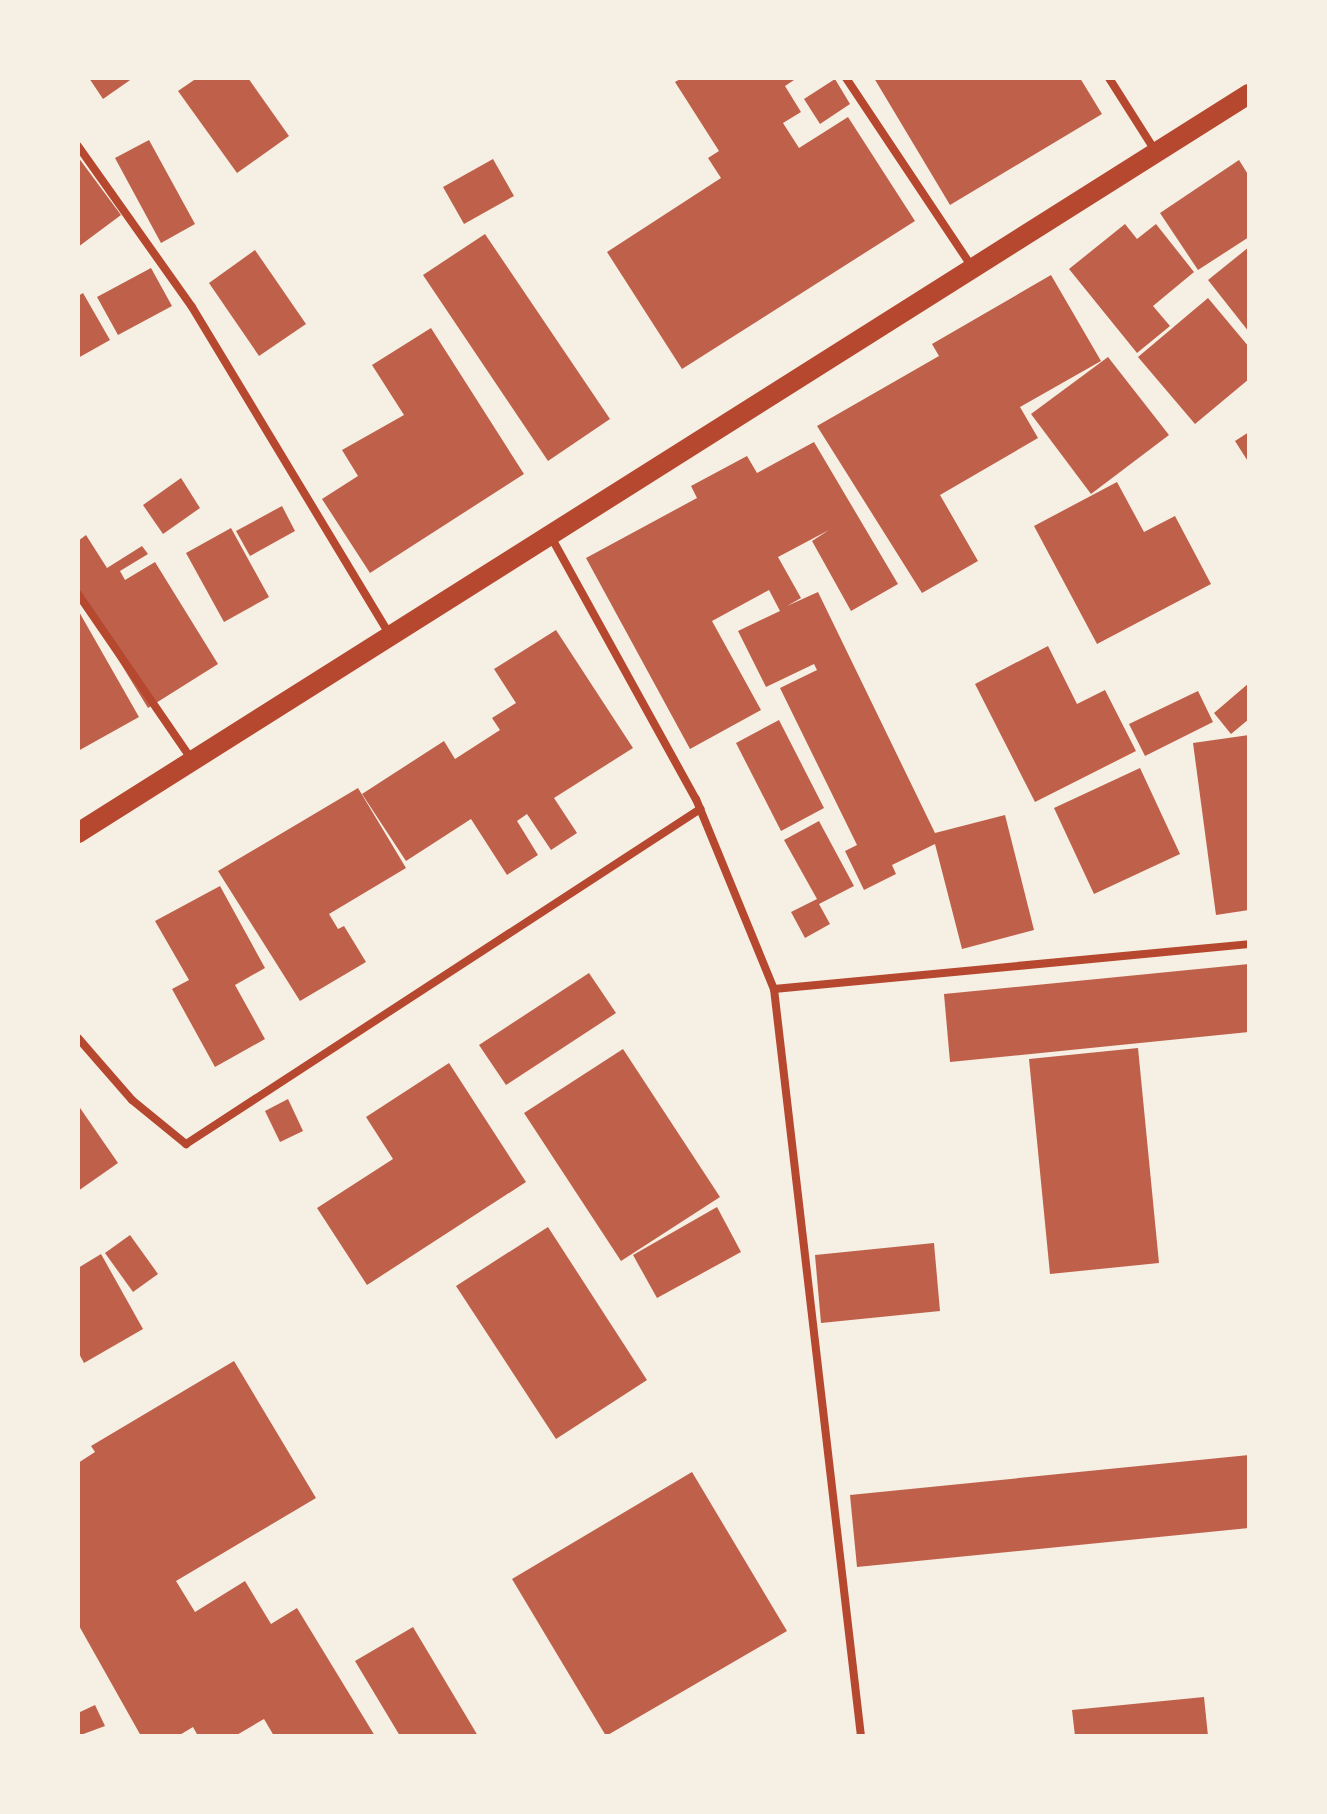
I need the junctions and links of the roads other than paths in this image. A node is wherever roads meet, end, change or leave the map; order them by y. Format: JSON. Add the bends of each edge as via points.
{"nodes":[{"id":1,"x":846,"y":78,"type":"edge"},
{"id":2,"x":1109,"y":78,"type":"edge"},
{"id":3,"x":1249,"y":94,"type":"edge"},
{"id":4,"x":78,"y":146,"type":"edge"},
{"id":5,"x":1157,"y":153,"type":"junction"},
{"id":6,"x":974,"y":268,"type":"junction"},
{"id":7,"x":550,"y":535,"type":"junction"},
{"id":8,"x":78,"y":594,"type":"edge"},
{"id":9,"x":390,"y":636,"type":"junction"},
{"id":10,"x":192,"y":760,"type":"junction"},
{"id":11,"x":700,"y":809,"type":"junction"},
{"id":12,"x":78,"y":833,"type":"edge"},
{"id":13,"x":1249,"y":944,"type":"edge"},
{"id":14,"x":774,"y":989,"type":"junction"},
{"id":15,"x":78,"y":1038,"type":"edge"},
{"id":16,"x":861,"y":1736,"type":"edge"}],
"edges":[{"from":1,"to":6,"type":"street"},
{"from":2,"to":5,"type":"street"},
{"from":3,"to":5,"type":"main road"},
{"from":4,"to":9,"type":"street","via":[[192,307]]},
{"from":5,"to":6,"type":"main road"},
{"from":6,"to":7,"type":"main road"},
{"from":7,"to":9,"type":"main road"},
{"from":7,"to":11,"type":"street"},
{"from":8,"to":10,"type":"street"},
{"from":9,"to":10,"type":"main road"},
{"from":10,"to":12,"type":"main road"},
{"from":11,"to":14,"type":"street"},
{"from":11,"to":15,"type":"street","via":[[186,1144],[132,1100]]},
{"from":13,"to":14,"type":"street"},
{"from":14,"to":16,"type":"street"}]}
